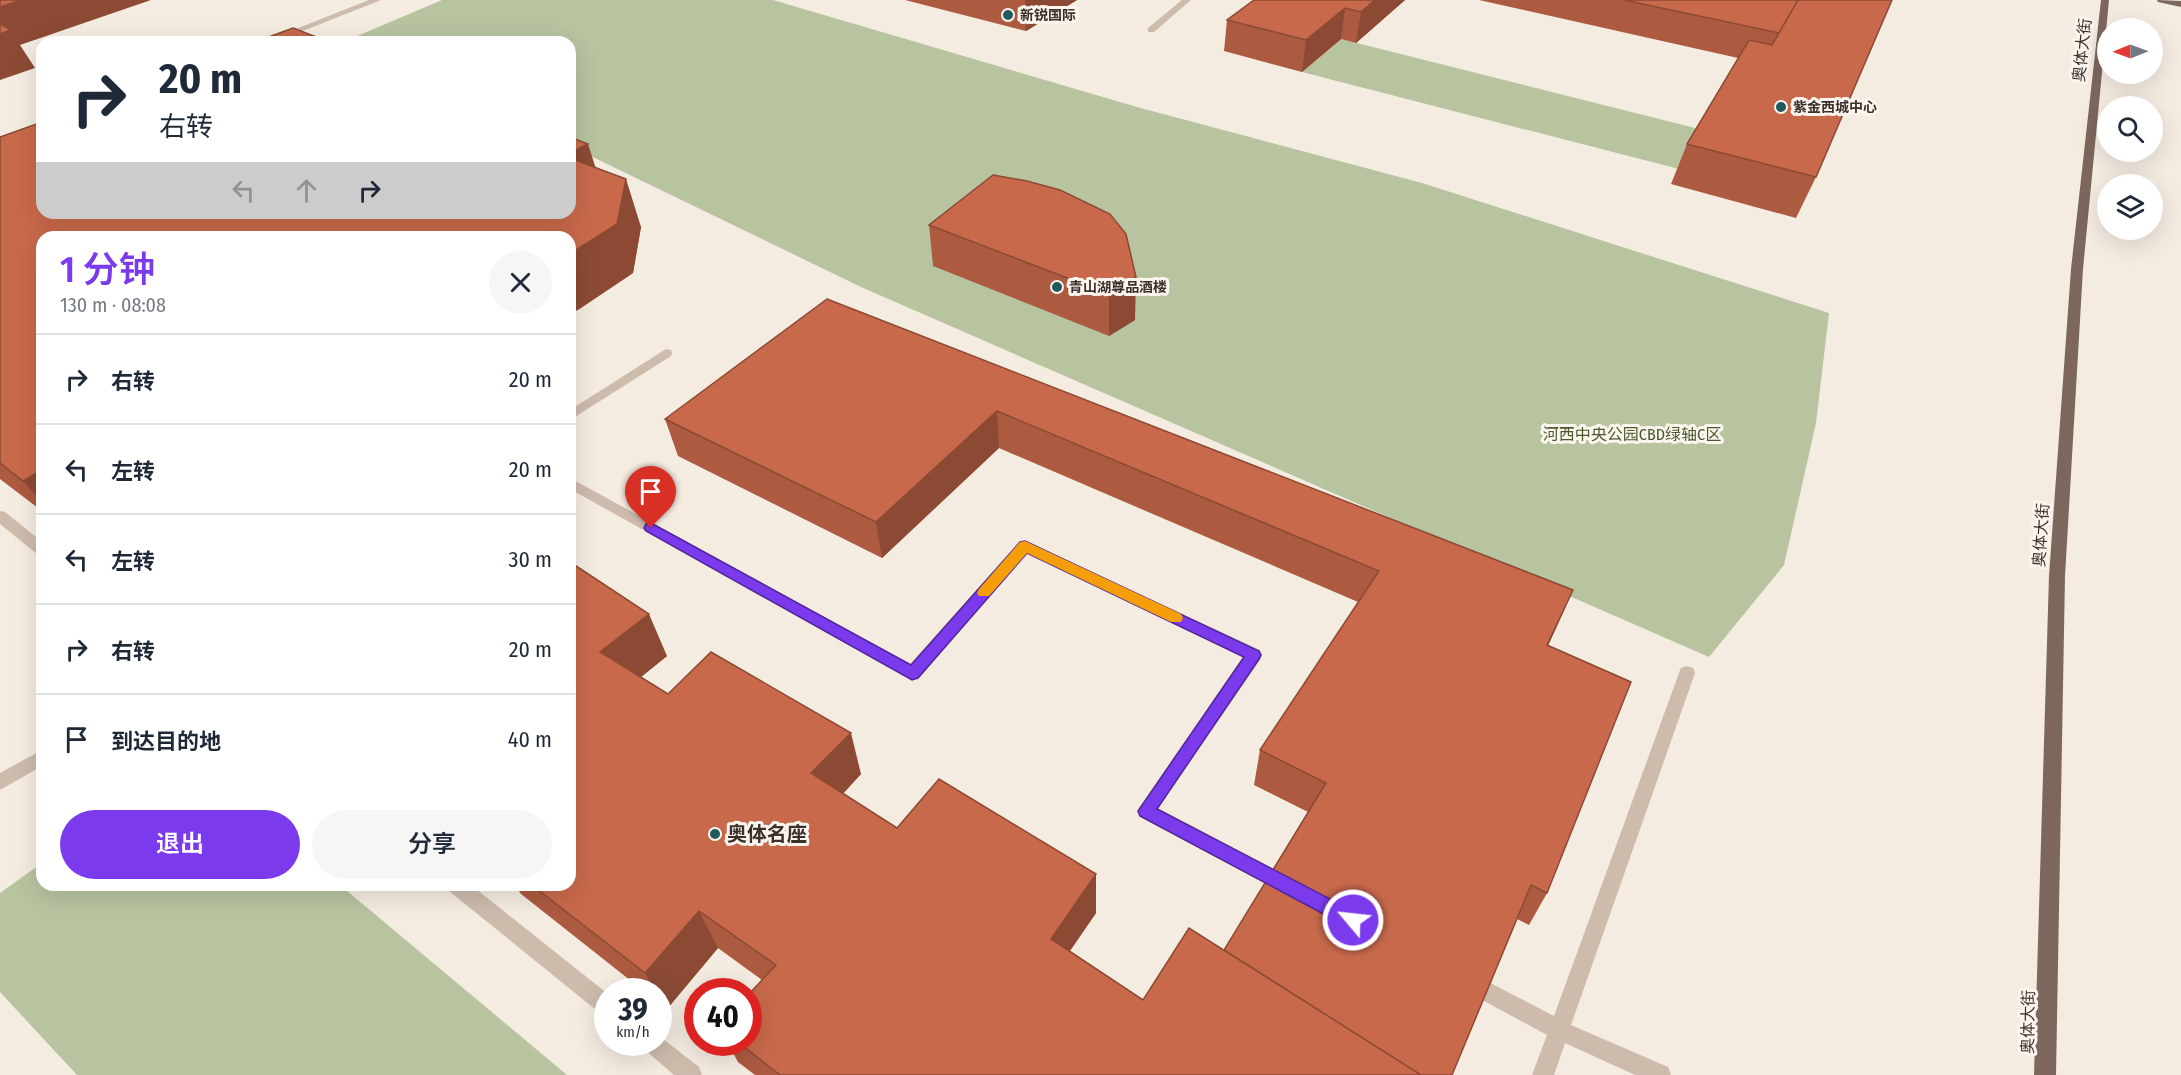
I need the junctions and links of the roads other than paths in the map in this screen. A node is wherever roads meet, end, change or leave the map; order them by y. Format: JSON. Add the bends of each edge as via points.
{"nodes":[{"id":1,"x":377,"y":0,"type":"edge"},
{"id":2,"x":1187,"y":0,"type":"edge"},
{"id":3,"x":2105,"y":0,"type":"edge"},
{"id":4,"x":2161,"y":0,"type":"edge"},
{"id":5,"x":2181,"y":4,"type":"edge"},
{"id":6,"x":1151,"y":30,"type":"dead end"},
{"id":7,"x":283,"y":36,"type":"edge"},
{"id":8,"x":666,"y":353,"type":"dead end"},
{"id":9,"x":576,"y":412,"type":"edge"},
{"id":10,"x":576,"y":486,"type":"edge"},
{"id":11,"x":0,"y":516,"type":"edge"},
{"id":12,"x":36,"y":545,"type":"edge"},
{"id":13,"x":1687,"y":673,"type":"dead end"},
{"id":14,"x":36,"y":761,"type":"edge"},
{"id":15,"x":0,"y":782,"type":"edge"},
{"id":16,"x":463,"y":891,"type":"edge"},
{"id":17,"x":1305,"y":895,"type":"edge"},
{"id":18,"x":1453,"y":974,"type":"edge"},
{"id":19,"x":594,"y":996,"type":"edge"},
{"id":20,"x":1559,"y":1030,"type":"junction"},
{"id":21,"x":668,"y":1056,"type":"edge"},
{"id":22,"x":691,"y":1075,"type":"edge"},
{"id":23,"x":1543,"y":1075,"type":"edge"},
{"id":24,"x":1660,"y":1075,"type":"edge"},
{"id":25,"x":2045,"y":1075,"type":"edge"}],
"edges":[{"from":1,"to":7,"type":"street"},
{"from":2,"to":6,"type":"street"},
{"from":3,"to":25,"type":"main road","name":"奥体大街","via":[[2077,269],[2057,576]]},
{"from":4,"to":5,"type":"main road"},
{"from":8,"to":9,"type":"street"},
{"from":10,"to":17,"type":"street","via":[[912,674],[1025,546],[1254,655],[1146,811]]},
{"from":11,"to":12,"type":"street"},
{"from":13,"to":20,"type":"street"},
{"from":14,"to":15,"type":"street"},
{"from":16,"to":19,"type":"street"},
{"from":18,"to":20,"type":"street"},
{"from":20,"to":23,"type":"street"},
{"from":20,"to":24,"type":"street"},
{"from":21,"to":22,"type":"street"}]}
